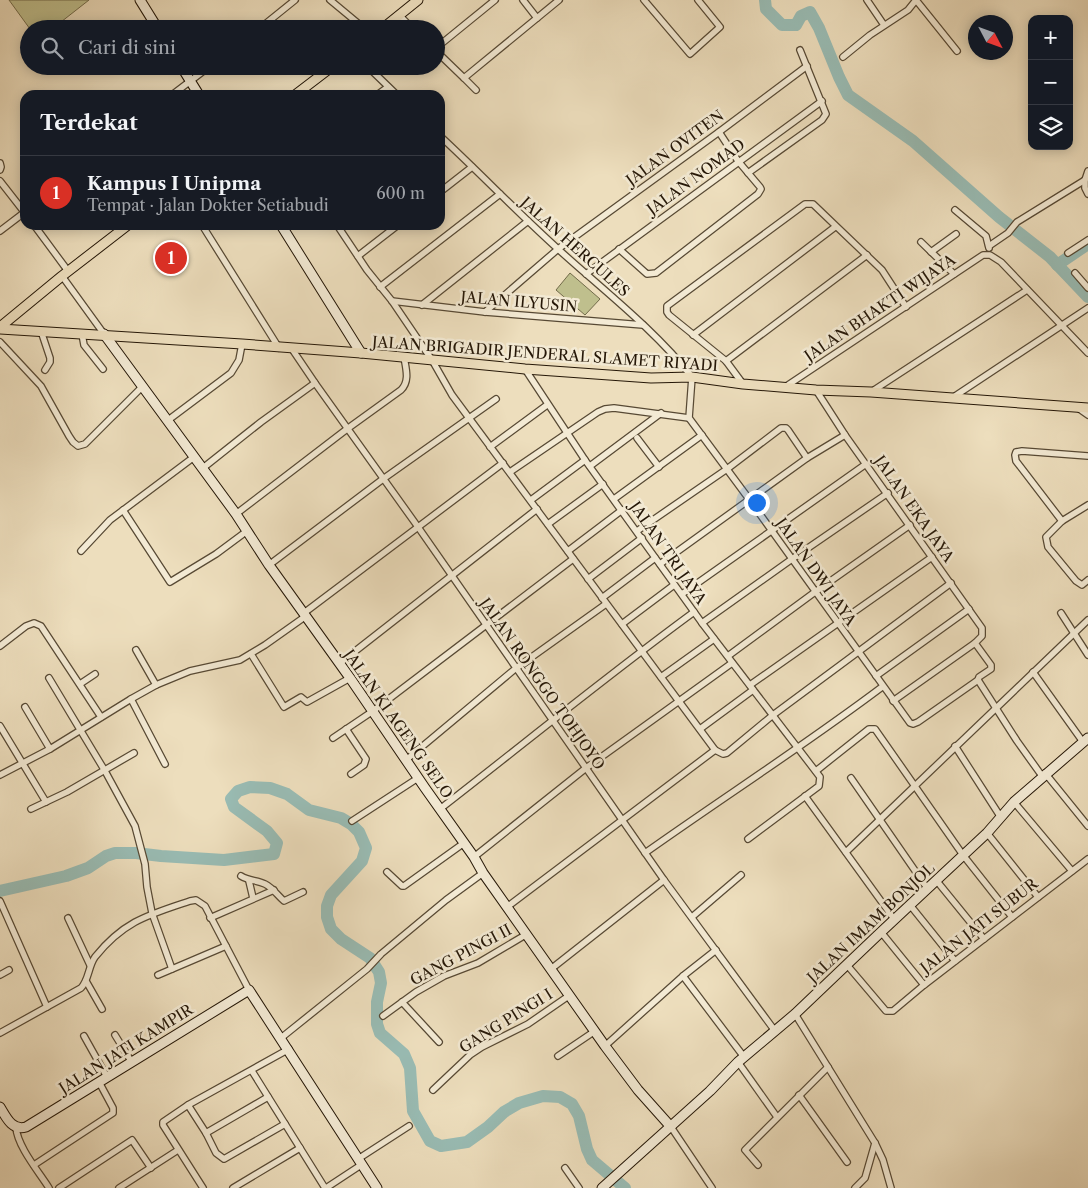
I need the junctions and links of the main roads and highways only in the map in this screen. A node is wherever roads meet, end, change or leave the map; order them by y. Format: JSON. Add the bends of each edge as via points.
{"nodes":[{"id":1,"x":418,"y":0,"type":"edge"},
{"id":2,"x":393,"y":20,"type":"edge"},
{"id":3,"x":321,"y":75,"type":"edge"},
{"id":4,"x":302,"y":90,"type":"edge"},
{"id":5,"x":122,"y":230,"type":"edge"},
{"id":6,"x":0,"y":328,"type":"edge"},
{"id":7,"x":1088,"y":408,"type":"edge"}],
"edges":[{"from":1,"to":2,"type":"main road"},
{"from":3,"to":4,"type":"main road"},
{"from":5,"to":6,"type":"main road"},
{"from":6,"to":7,"type":"main road","name":"JALAN BRIGADIR JENDERAL SLAMET RIYADI"}]}
